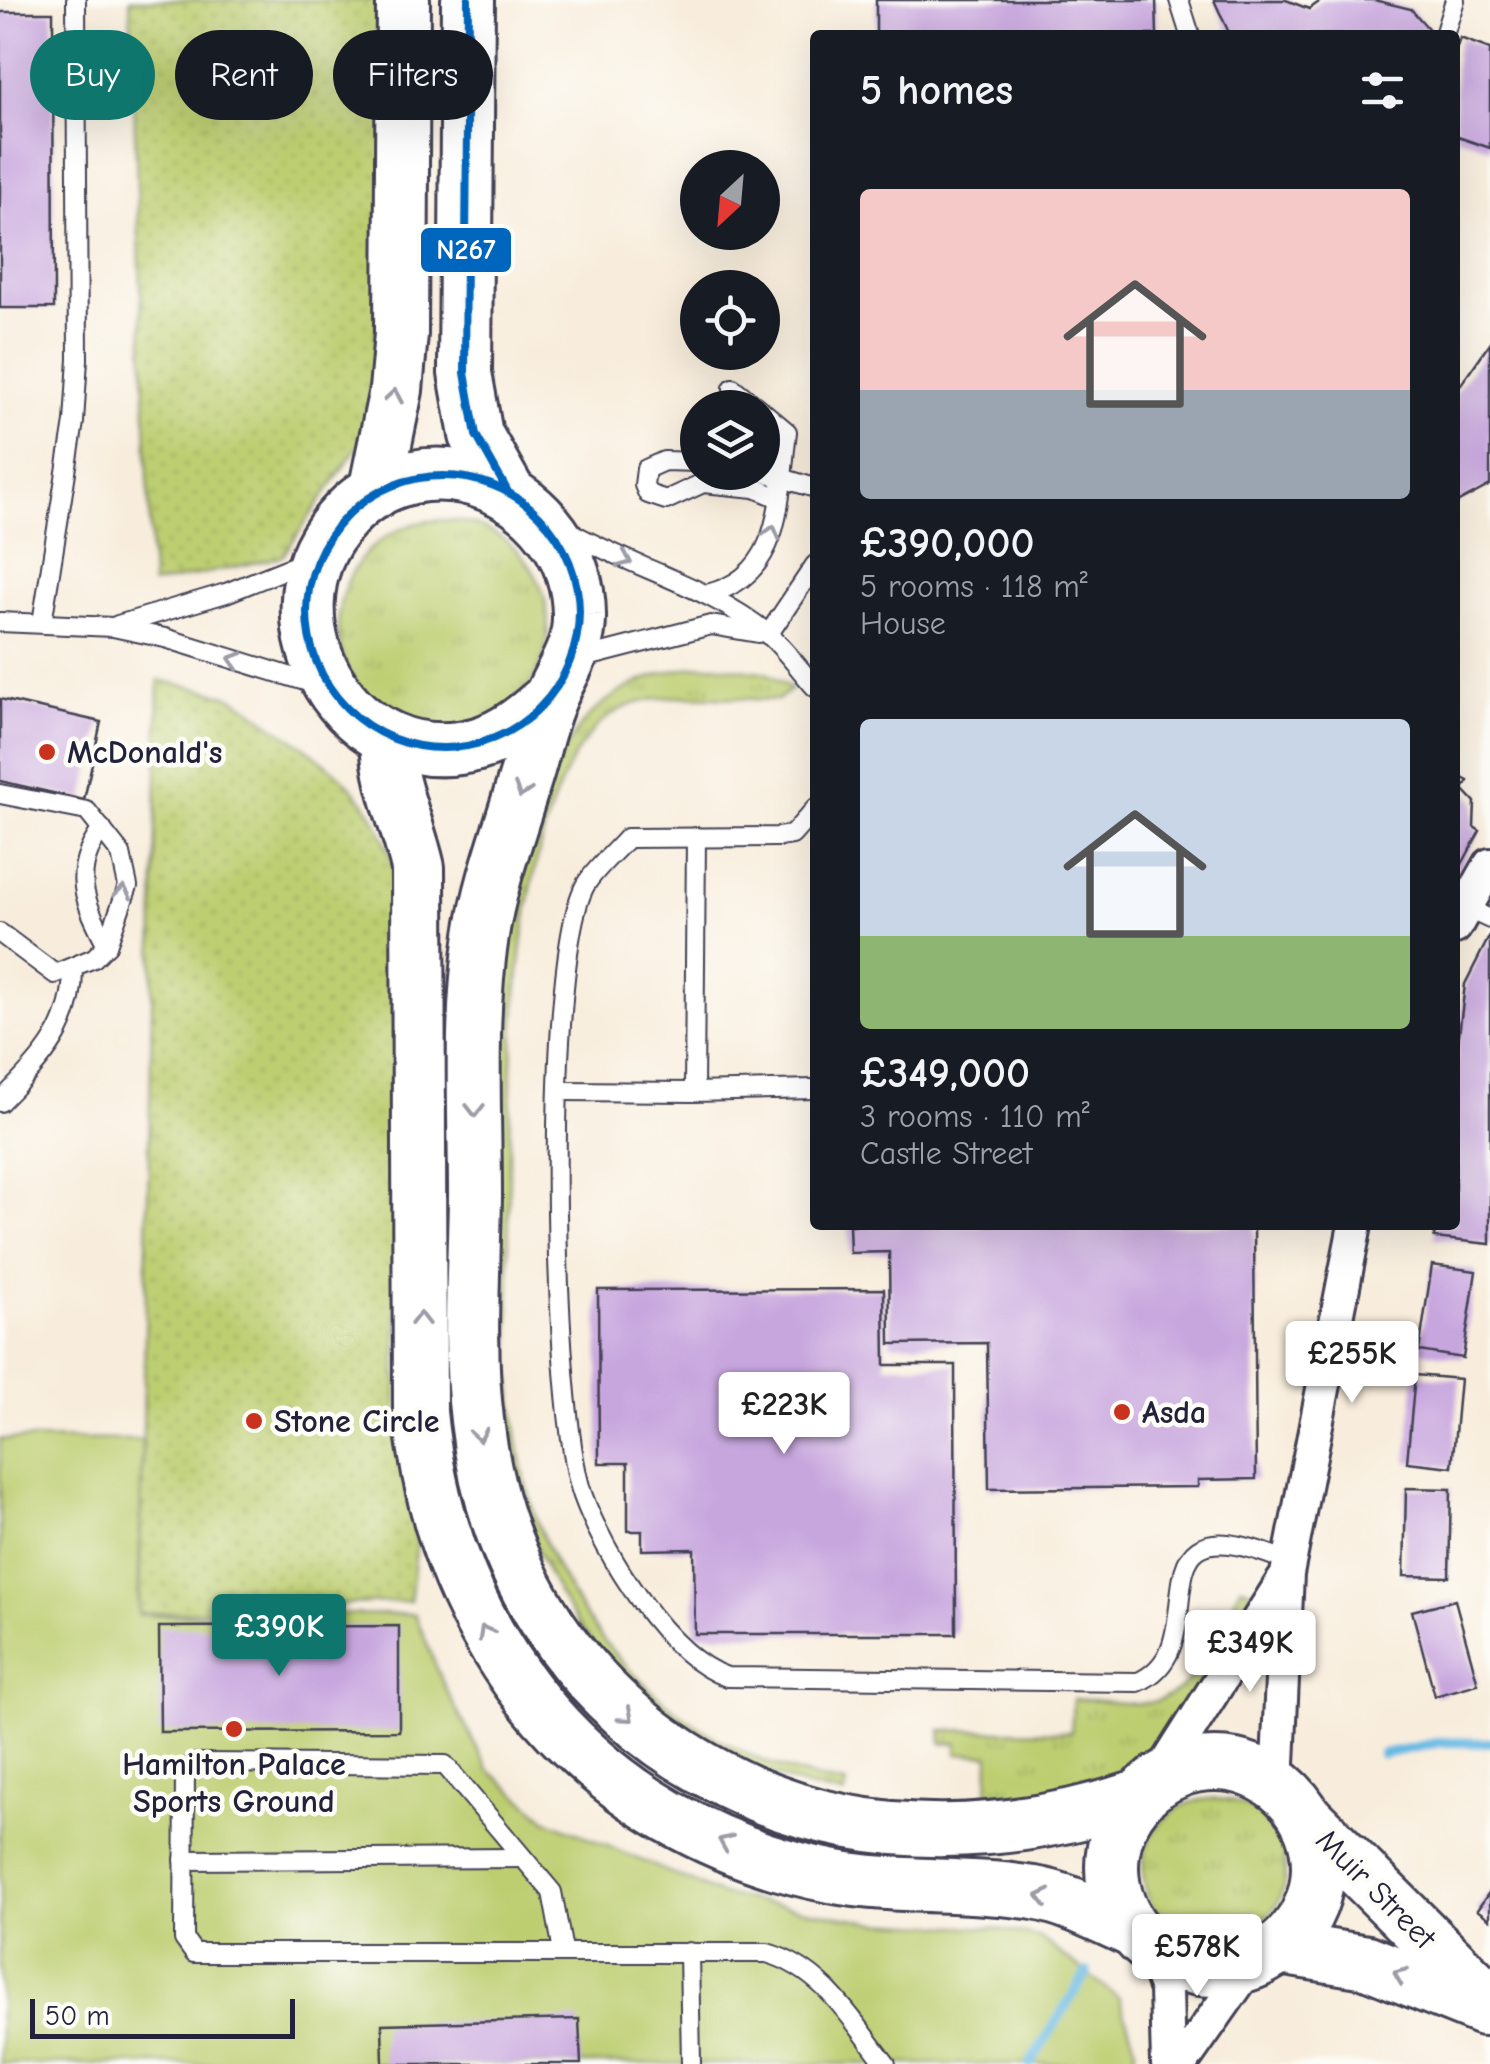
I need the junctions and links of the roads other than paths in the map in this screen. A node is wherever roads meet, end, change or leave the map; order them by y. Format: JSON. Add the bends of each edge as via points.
{"nodes":[{"id":1,"x":76,"y":0,"type":"edge"},
{"id":2,"x":404,"y":0,"type":"edge"},
{"id":3,"x":468,"y":0,"type":"edge"},
{"id":4,"x":1179,"y":0,"type":"edge"},
{"id":5,"x":1455,"y":0,"type":"edge"},
{"id":6,"x":1188,"y":30,"type":"edge"},
{"id":7,"x":1446,"y":30,"type":"edge"},
{"id":8,"x":732,"y":388,"type":"dead end"},
{"id":9,"x":735,"y":390,"type":"edge"},
{"id":10,"x":780,"y":426,"type":"edge"},
{"id":11,"x":780,"y":452,"type":"edge"},
{"id":12,"x":680,"y":463,"type":"edge"},
{"id":13,"x":780,"y":477,"type":"edge"},
{"id":14,"x":810,"y":486,"type":"edge"},
{"id":15,"x":688,"y":490,"type":"edge"},
{"id":16,"x":759,"y":490,"type":"edge"},
{"id":17,"x":777,"y":490,"type":"edge"},
{"id":18,"x":375,"y":492,"type":"junction"},
{"id":19,"x":779,"y":498,"type":"junction"},
{"id":20,"x":523,"y":502,"type":"junction"},
{"id":21,"x":316,"y":556,"type":"junction"},
{"id":22,"x":810,"y":572,"type":"edge"},
{"id":23,"x":707,"y":594,"type":"junction"},
{"id":24,"x":0,"y":622,"type":"edge"},
{"id":25,"x":42,"y":623,"type":"junction"},
{"id":26,"x":113,"y":627,"type":"junction"},
{"id":27,"x":768,"y":635,"type":"junction"},
{"id":28,"x":561,"y":679,"type":"junction"},
{"id":29,"x":810,"y":681,"type":"edge"},
{"id":30,"x":328,"y":688,"type":"junction"},
{"id":31,"x":387,"y":738,"type":"junction"},
{"id":32,"x":0,"y":794,"type":"edge"},
{"id":33,"x":810,"y":814,"type":"edge"},
{"id":34,"x":102,"y":828,"type":"junction"},
{"id":35,"x":696,"y":838,"type":"junction"},
{"id":36,"x":1490,"y":864,"type":"edge"},
{"id":37,"x":1470,"y":918,"type":"edge"},
{"id":38,"x":0,"y":933,"type":"edge"},
{"id":39,"x":106,"y":945,"type":"junction"},
{"id":40,"x":72,"y":967,"type":"junction"},
{"id":41,"x":810,"y":1089,"type":"edge"},
{"id":42,"x":559,"y":1091,"type":"junction"},
{"id":43,"x":694,"y":1092,"type":"junction"},
{"id":44,"x":0,"y":1102,"type":"edge"},
{"id":45,"x":1354,"y":1230,"type":"edge"},
{"id":46,"x":1288,"y":1568,"type":"junction"},
{"id":47,"x":1148,"y":1788,"type":"junction"},
{"id":48,"x":1292,"y":1801,"type":"junction"},
{"id":49,"x":522,"y":1858,"type":"junction"},
{"id":50,"x":184,"y":1860,"type":"junction"},
{"id":51,"x":1142,"y":1940,"type":"junction"},
{"id":52,"x":563,"y":1951,"type":"junction"},
{"id":53,"x":690,"y":1952,"type":"junction"},
{"id":54,"x":1266,"y":1955,"type":"junction"},
{"id":55,"x":1490,"y":2001,"type":"edge"},
{"id":56,"x":1490,"y":2012,"type":"edge"},
{"id":57,"x":692,"y":2064,"type":"edge"},
{"id":58,"x":886,"y":2064,"type":"edge"},
{"id":59,"x":1168,"y":2064,"type":"edge"},
{"id":60,"x":1180,"y":2064,"type":"edge"}],
"edges":[{"from":1,"to":25,"type":"lane","via":[[77,375]]},
{"from":18,"to":2,"type":"main road","one_way":true,"via":[[401,334]]},
{"from":3,"to":20,"type":"main road","via":[[465,374],[476,435]]},
{"from":4,"to":6,"type":"lane"},
{"from":5,"to":7,"type":"lane"},
{"from":8,"to":9,"type":"lane"},
{"from":10,"to":11,"type":"lane","via":[[787,432]]},
{"from":12,"to":15,"type":"lane","via":[[653,464],[643,477],[648,494],[666,500]]},
{"from":13,"to":14,"type":"lane"},
{"from":16,"to":19,"type":"lane"},
{"from":17,"to":19,"type":"lane"},
{"from":18,"to":20,"type":"main road","via":[[418,476],[463,476]]},
{"from":18,"to":21,"type":"main road","via":[[340,519]]},
{"from":23,"to":19,"type":"lane","one_way":true,"via":[[737,584],[762,560],[774,536]]},
{"from":20,"to":23,"type":"lane","one_way":true,"via":[[598,549]]},
{"from":20,"to":28,"type":"main road","via":[[563,546],[577,583],[580,622]]},
{"from":21,"to":26,"type":"lane"},
{"from":21,"to":30,"type":"main road","via":[[305,601],[310,646]]},
{"from":22,"to":27,"type":"lane"},
{"from":23,"to":27,"type":"lane"},
{"from":24,"to":25,"type":"lane"},
{"from":25,"to":26,"type":"lane"},
{"from":30,"to":26,"type":"lane","one_way":true},
{"from":27,"to":28,"type":"lane","via":[[711,626]]},
{"from":27,"to":29,"type":"lane"},
{"from":28,"to":31,"type":"main road","via":[[517,727],[476,745],[431,748]]},
{"from":28,"to":47,"type":"main road","one_way":true,"via":[[483,928],[476,1024],[476,1417],[504,1534],[541,1614],[596,1688],[653,1738],[720,1778],[804,1814],[886,1827],[974,1830],[1071,1819]]},
{"from":30,"to":31,"type":"main road","via":[[354,717]]},
{"from":51,"to":31,"type":"main road","one_way":true,"via":[[1036,1894],[835,1877],[728,1844],[605,1774],[540,1710],[492,1646],[455,1568],[424,1460],[418,868],[387,772]]},
{"from":32,"to":34,"type":"lane","via":[[87,811]]},
{"from":33,"to":35,"type":"lane","via":[[792,834]]},
{"from":34,"to":39,"type":"lane","via":[[86,851],[83,898]]},
{"from":39,"to":34,"type":"lane","one_way":true,"via":[[128,886],[121,854]]},
{"from":35,"to":42,"type":"lane","via":[[627,838],[585,884],[569,941]]},
{"from":35,"to":43,"type":"lane"},
{"from":36,"to":37,"type":"street"},
{"from":38,"to":40,"type":"lane","via":[[55,974]]},
{"from":39,"to":40,"type":"lane"},
{"from":40,"to":44,"type":"lane","via":[[74,1001],[44,1058]]},
{"from":41,"to":43,"type":"lane"},
{"from":42,"to":43,"type":"lane"},
{"from":42,"to":46,"type":"lane","via":[[562,1340],[574,1465],[595,1523],[627,1579],[673,1637],[714,1673],[739,1680],[1138,1682],[1166,1662],[1183,1567],[1199,1549],[1241,1542]]},
{"from":45,"to":46,"type":"street"},
{"from":46,"to":47,"type":"street"},
{"from":46,"to":48,"type":"street"},
{"from":47,"to":48,"type":"main road","via":[[1205,1763],[1255,1771]]},
{"from":47,"to":51,"type":"main road","via":[[1114,1839],[1111,1863],[1113,1888]]},
{"from":48,"to":54,"type":"main road","via":[[1315,1840],[1316,1888],[1309,1910]]},
{"from":48,"to":55,"type":"main road","name":"Muir Street"},
{"from":49,"to":50,"type":"lane"},
{"from":49,"to":50,"type":"lane","via":[[445,1765],[197,1763],[183,1775]]},
{"from":49,"to":52,"type":"lane","via":[[552,1892]]},
{"from":50,"to":52,"type":"lane","via":[[184,1939],[201,1955]]},
{"from":51,"to":54,"type":"main road","via":[[1200,1969]]},
{"from":51,"to":59,"type":"street","via":[[1166,1990]]},
{"from":52,"to":53,"type":"lane"},
{"from":53,"to":57,"type":"lane"},
{"from":53,"to":58,"type":"lane","via":[[767,1952],[796,1963],[827,1988]]},
{"from":56,"to":54,"type":"main road","name":"Muir Street","one_way":true,"via":[[1367,1962]]},
{"from":54,"to":60,"type":"street"}]}
